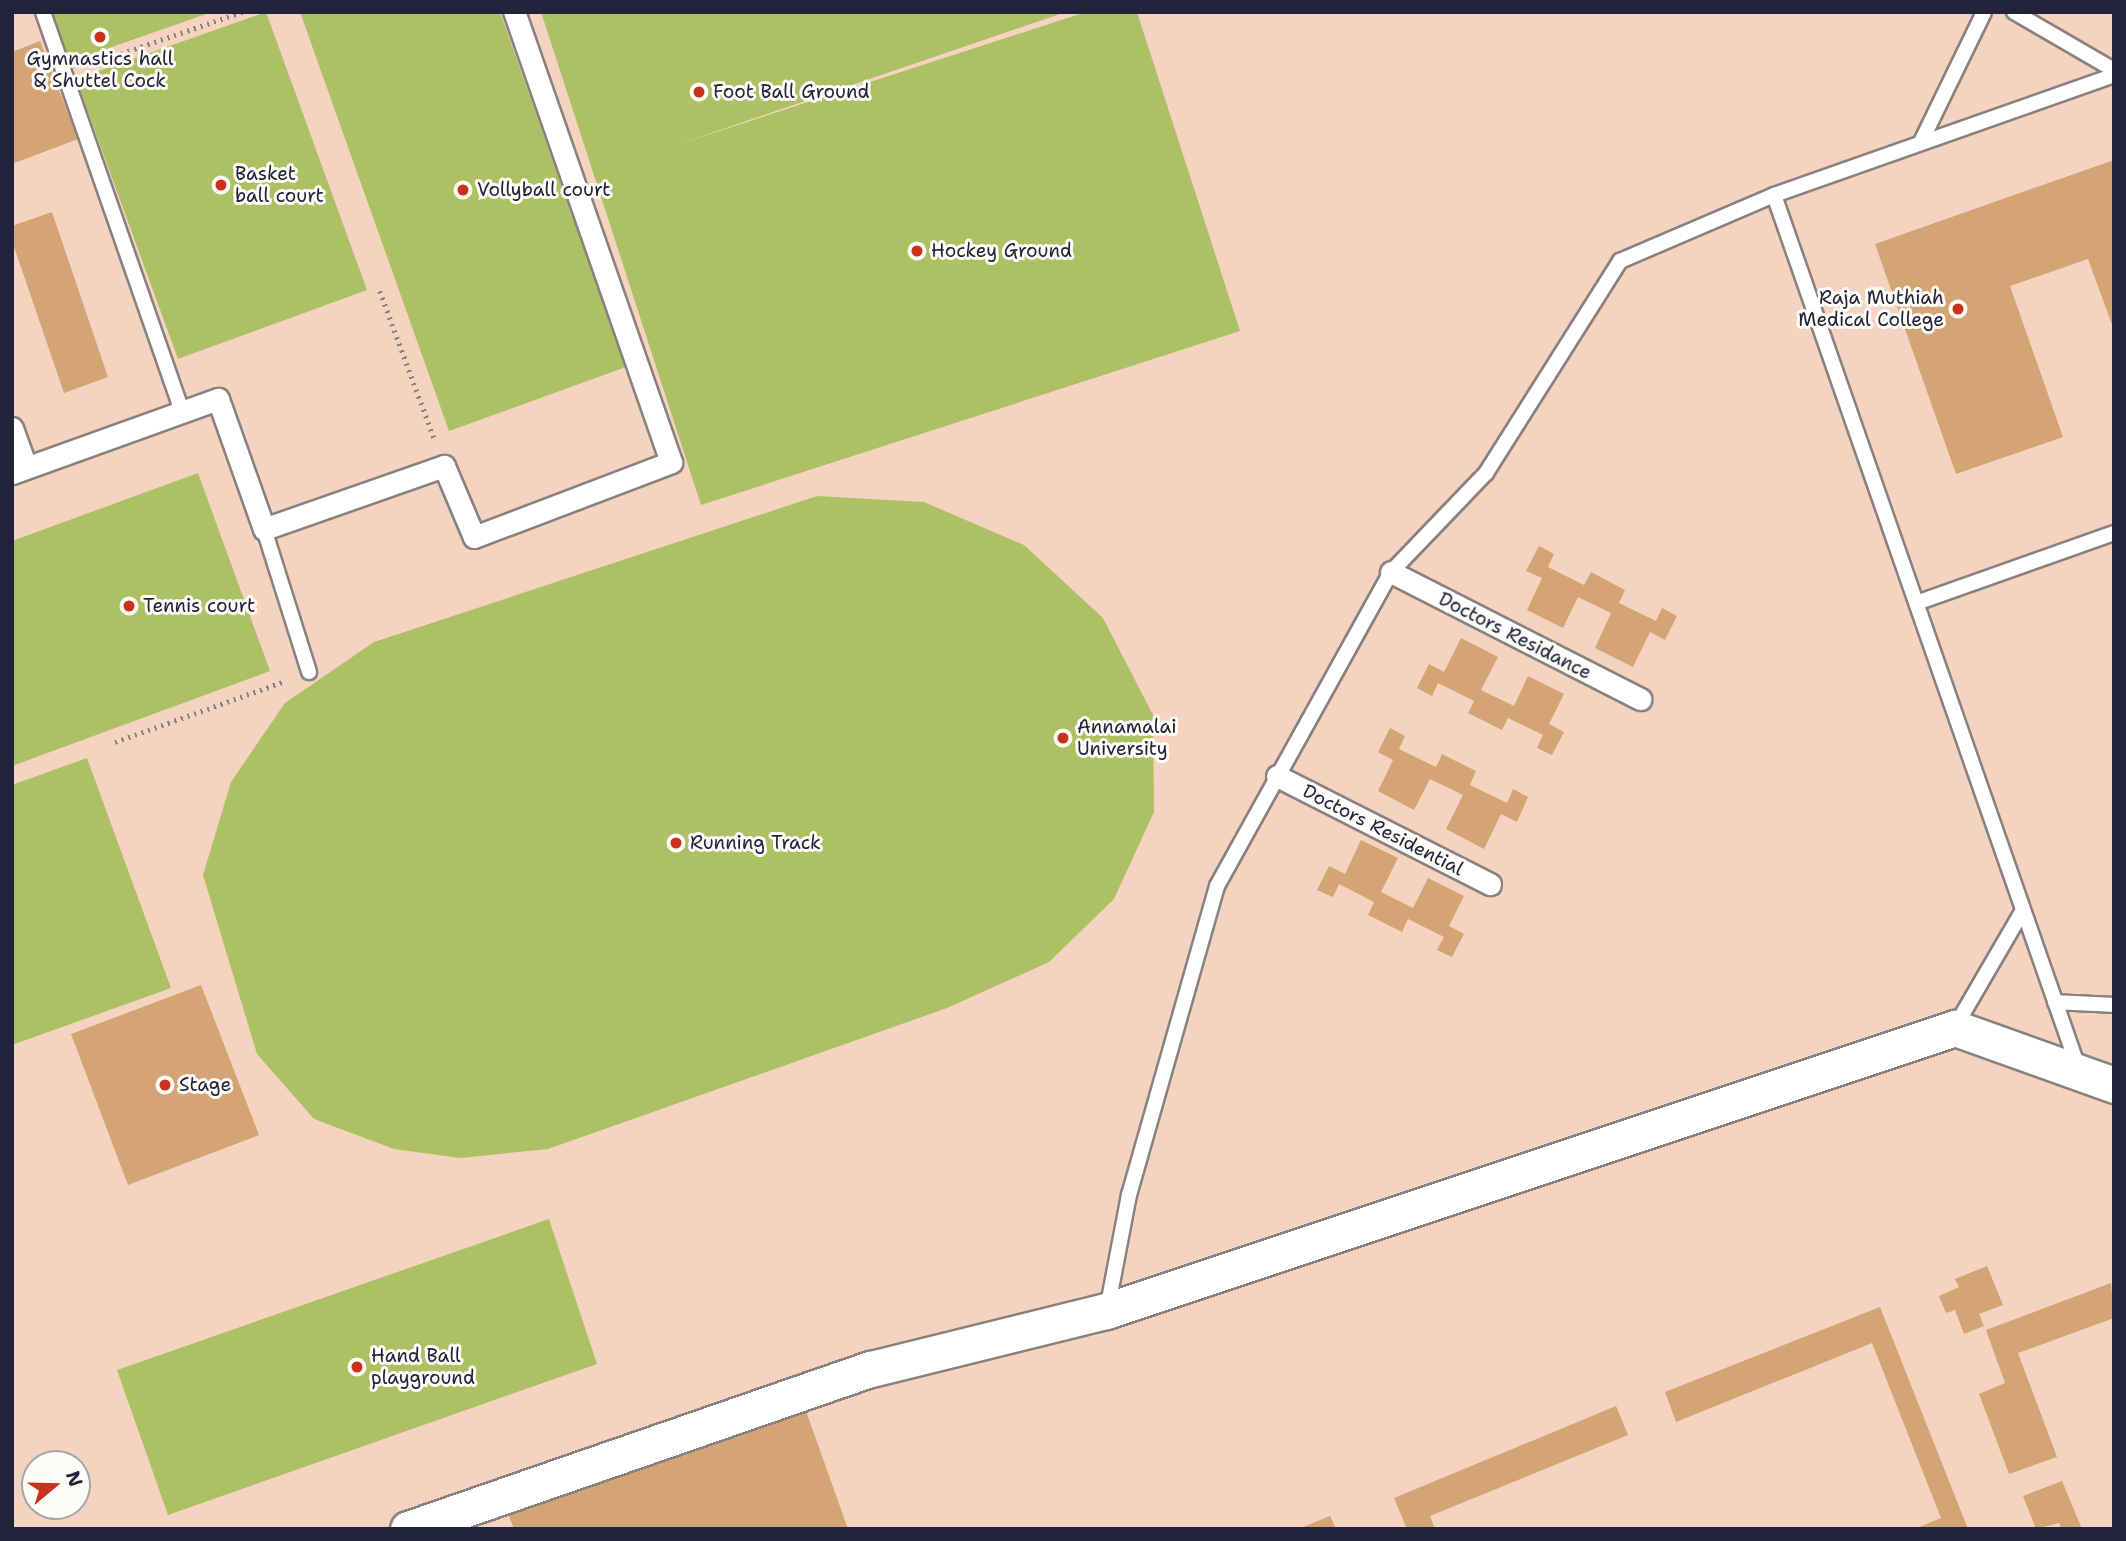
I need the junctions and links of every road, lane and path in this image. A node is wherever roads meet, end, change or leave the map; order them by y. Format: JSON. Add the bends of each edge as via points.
{"nodes":[{"id":1,"x":43,"y":12,"type":"edge"},
{"id":2,"x":242,"y":12,"type":"edge"},
{"id":3,"x":514,"y":12,"type":"edge"},
{"id":4,"x":1984,"y":12,"type":"edge"},
{"id":5,"x":2014,"y":12,"type":"edge"},
{"id":6,"x":2114,"y":72,"type":"edge"},
{"id":7,"x":64,"y":73,"type":"junction"},
{"id":8,"x":1922,"y":142,"type":"junction"},
{"id":9,"x":1774,"y":195,"type":"junction"},
{"id":10,"x":380,"y":291,"type":"dead end"},
{"id":11,"x":182,"y":412,"type":"junction"},
{"id":12,"x":12,"y":428,"type":"edge"},
{"id":13,"x":444,"y":466,"type":"junction"},
{"id":14,"x":19,"y":470,"type":"edge"},
{"id":15,"x":264,"y":529,"type":"junction"},
{"id":16,"x":2114,"y":533,"type":"edge"},
{"id":17,"x":1391,"y":572,"type":"junction"},
{"id":18,"x":1919,"y":602,"type":"junction"},
{"id":19,"x":309,"y":672,"type":"joint"},
{"id":20,"x":1640,"y":699,"type":"dead end"},
{"id":21,"x":115,"y":742,"type":"dead end"},
{"id":22,"x":1277,"y":776,"type":"junction"},
{"id":23,"x":1490,"y":884,"type":"dead end"},
{"id":24,"x":2022,"y":912,"type":"junction"},
{"id":25,"x":2055,"y":1002,"type":"junction"},
{"id":26,"x":2114,"y":1005,"type":"edge"},
{"id":27,"x":1955,"y":1028,"type":"junction"},
{"id":28,"x":2078,"y":1068,"type":"junction"},
{"id":29,"x":2114,"y":1085,"type":"edge"},
{"id":30,"x":1106,"y":1311,"type":"junction"},
{"id":31,"x":408,"y":1529,"type":"edge"}],
"edges":[{"from":1,"to":7,"type":"lane"},
{"from":2,"to":7,"type":"path"},
{"from":3,"to":13,"type":"street","via":[[671,461],[474,537]]},
{"from":4,"to":8,"type":"lane"},
{"from":5,"to":6,"type":"lane"},
{"from":6,"to":8,"type":"lane"},
{"from":7,"to":11,"type":"lane"},
{"from":8,"to":9,"type":"lane"},
{"from":9,"to":17,"type":"lane","via":[[1620,261],[1486,473]]},
{"from":9,"to":18,"type":"lane"},
{"from":10,"to":13,"type":"path"},
{"from":11,"to":14,"type":"street"},
{"from":11,"to":15,"type":"street","via":[[218,399]]},
{"from":12,"to":14,"type":"street"},
{"from":13,"to":15,"type":"street"},
{"from":15,"to":19,"type":"lane"},
{"from":16,"to":18,"type":"lane"},
{"from":17,"to":20,"type":"street","name":"Doctors Residance"},
{"from":17,"to":22,"type":"lane"},
{"from":18,"to":24,"type":"lane"},
{"from":19,"to":21,"type":"path"},
{"from":22,"to":23,"type":"street","name":"Doctors Residential"},
{"from":22,"to":30,"type":"lane","via":[[1217,886],[1129,1195]]},
{"from":24,"to":25,"type":"lane"},
{"from":24,"to":27,"type":"lane"},
{"from":25,"to":26,"type":"lane"},
{"from":25,"to":28,"type":"lane"},
{"from":27,"to":28,"type":"street"},
{"from":27,"to":30,"type":"street"},
{"from":28,"to":29,"type":"street"},
{"from":30,"to":31,"type":"street","via":[[871,1369]]}]}
